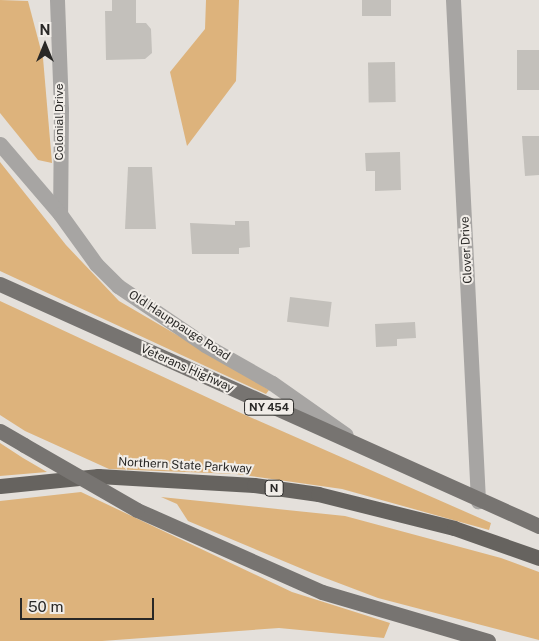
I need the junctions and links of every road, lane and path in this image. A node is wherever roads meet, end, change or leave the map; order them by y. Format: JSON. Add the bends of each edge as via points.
{"nodes":[{"id":1,"x":57,"y":0,"type":"edge"},
{"id":2,"x":453,"y":0,"type":"edge"},
{"id":3,"x":0,"y":144,"type":"edge"},
{"id":4,"x":60,"y":214,"type":"junction"},
{"id":5,"x":0,"y":284,"type":"edge"},
{"id":6,"x":0,"y":431,"type":"edge"},
{"id":7,"x":369,"y":452,"type":"junction"},
{"id":8,"x":0,"y":486,"type":"edge"},
{"id":9,"x":478,"y":501,"type":"junction"},
{"id":10,"x":539,"y":526,"type":"edge"},
{"id":11,"x":539,"y":558,"type":"edge"},
{"id":12,"x":488,"y":641,"type":"edge"}],
"edges":[{"from":1,"to":4,"type":"street","name":"Colonial Drive"},
{"from":2,"to":9,"type":"street","name":"Clover Drive"},
{"from":3,"to":4,"type":"street","name":"Old Hauppauge Road"},
{"from":4,"to":7,"type":"street","name":"Old Hauppauge Road","via":[[96,264],[141,304],[272,383]]},
{"from":5,"to":7,"type":"main road","name":"Veterans Highway","number":"NY 454"},
{"from":6,"to":12,"type":"main road","bridge":true,"via":[[137,510],[322,592]]},
{"from":7,"to":9,"type":"main road","name":"Veterans Highway","number":"NY 454"},
{"from":8,"to":11,"type":"highway","name":"Northern State Parkway","number":"N","via":[[98,476],[254,485],[318,494],[454,528]]},
{"from":9,"to":10,"type":"main road","name":"Veterans Highway","number":"NY 454"}]}
